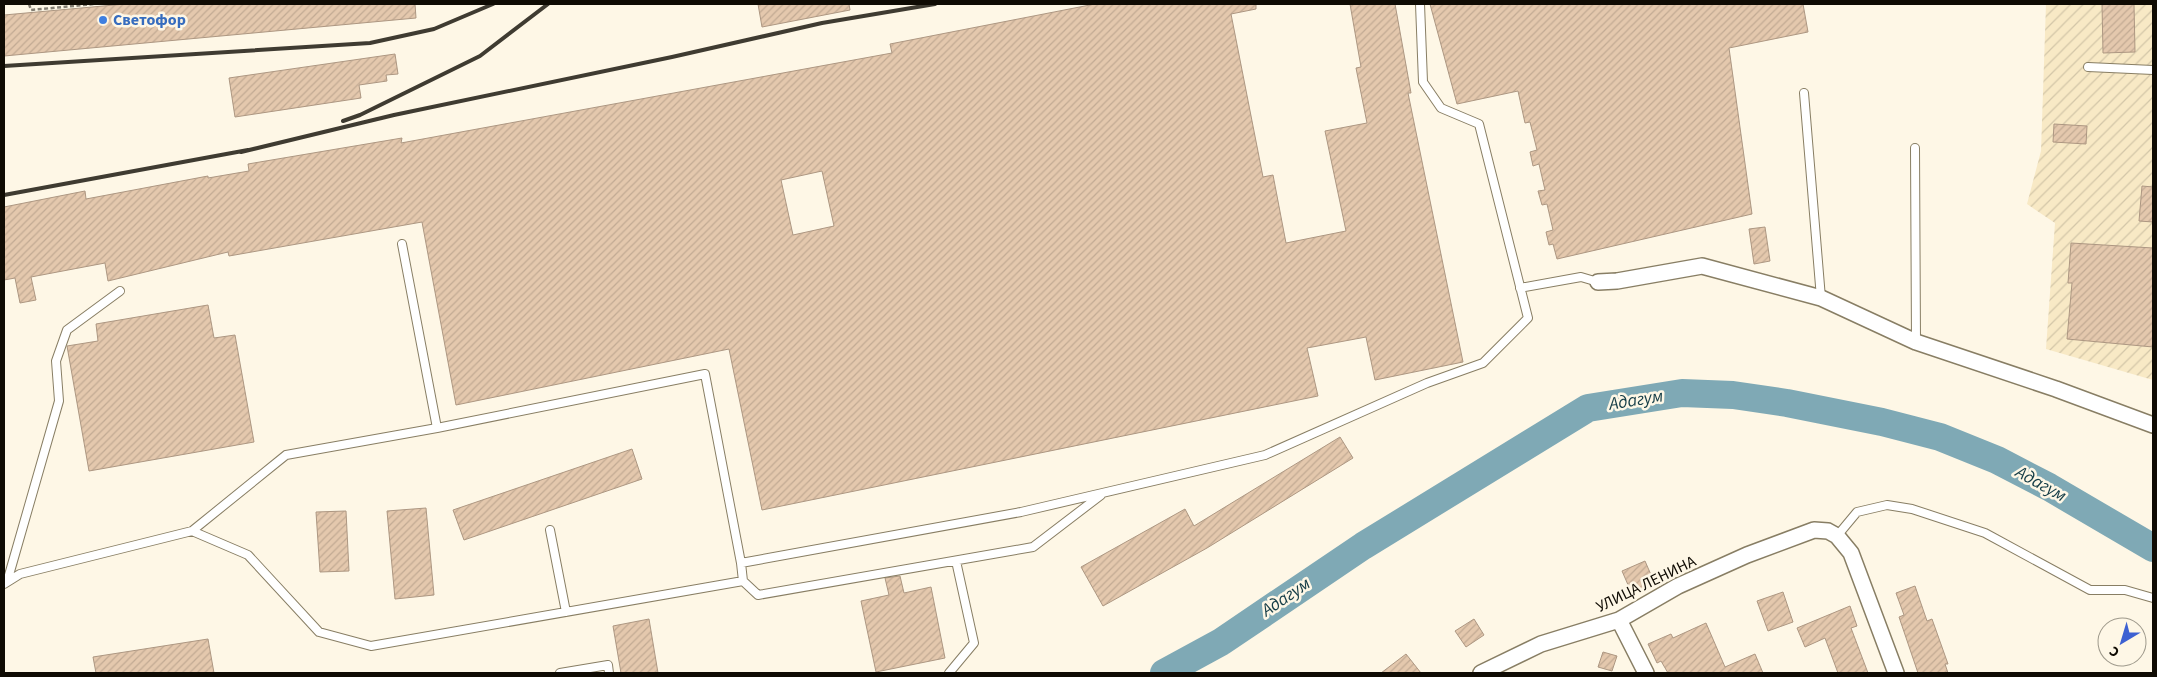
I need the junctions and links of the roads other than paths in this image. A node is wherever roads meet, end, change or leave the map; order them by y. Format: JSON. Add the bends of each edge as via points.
{"nodes":[{"id":1,"x":1420,"y":4,"type":"edge"},
{"id":2,"x":2088,"y":66,"type":"dead end"},
{"id":3,"x":2153,"y":70,"type":"edge"},
{"id":4,"x":1804,"y":93,"type":"dead end"},
{"id":5,"x":1915,"y":148,"type":"dead end"},
{"id":6,"x":402,"y":244,"type":"dead end"},
{"id":7,"x":1598,"y":282,"type":"joint"},
{"id":8,"x":1520,"y":288,"type":"junction"},
{"id":9,"x":120,"y":291,"type":"dead end"},
{"id":10,"x":1821,"y":298,"type":"junction"},
{"id":11,"x":1916,"y":342,"type":"junction"},
{"id":12,"x":2153,"y":425,"type":"edge"},
{"id":13,"x":438,"y":428,"type":"junction"},
{"id":14,"x":1105,"y":492,"type":"junction"},
{"id":15,"x":550,"y":530,"type":"dead end"},
{"id":16,"x":192,"y":531,"type":"junction"},
{"id":17,"x":1832,"y":533,"type":"junction"},
{"id":18,"x":956,"y":561,"type":"junction"},
{"id":19,"x":741,"y":562,"type":"junction"},
{"id":20,"x":743,"y":581,"type":"junction"},
{"id":21,"x":5,"y":583,"type":"edge"},
{"id":22,"x":2153,"y":598,"type":"edge"},
{"id":23,"x":566,"y":612,"type":"junction"},
{"id":24,"x":1619,"y":620,"type":"junction"},
{"id":25,"x":560,"y":673,"type":"edge"},
{"id":26,"x":609,"y":673,"type":"edge"},
{"id":27,"x":949,"y":673,"type":"edge"},
{"id":28,"x":1482,"y":673,"type":"edge"},
{"id":29,"x":1646,"y":673,"type":"edge"},
{"id":30,"x":1896,"y":673,"type":"edge"}],
"edges":[{"from":1,"to":8,"type":"lane","via":[[1423,82],[1441,108],[1479,124]]},
{"from":2,"to":3,"type":"lane"},
{"from":4,"to":10,"type":"lane"},
{"from":5,"to":11,"type":"lane"},
{"from":6,"to":13,"type":"lane"},
{"from":7,"to":8,"type":"lane","via":[[1581,278]]},
{"from":7,"to":10,"type":"street","via":[[1702,266]]},
{"from":8,"to":14,"type":"lane","via":[[1528,318],[1483,363],[1426,383],[1265,455]]},
{"from":9,"to":21,"type":"lane","via":[[67,330],[56,361],[59,401]]},
{"from":10,"to":11,"type":"street"},
{"from":11,"to":12,"type":"street"},
{"from":13,"to":16,"type":"lane","via":[[286,455]]},
{"from":13,"to":19,"type":"lane","via":[[705,374]]},
{"from":14,"to":18,"type":"lane","via":[[1034,547]]},
{"from":14,"to":19,"type":"lane","via":[[1021,512]]},
{"from":15,"to":23,"type":"lane"},
{"from":16,"to":21,"type":"lane","via":[[20,574]]},
{"from":16,"to":23,"type":"lane","via":[[248,555],[319,632],[371,646]]},
{"from":17,"to":22,"type":"lane","via":[[1857,512],[1887,505],[1912,509],[1985,533],[2090,590],[2126,590]]},
{"from":17,"to":24,"type":"street","name":"УЛИЦА ЛЕНИНА","via":[[1814,530],[1798,535],[1678,586]]},
{"from":17,"to":30,"type":"street","via":[[1851,553]]},
{"from":18,"to":20,"type":"lane","via":[[758,595]]},
{"from":18,"to":27,"type":"lane","via":[[974,643]]},
{"from":19,"to":20,"type":"lane"},
{"from":20,"to":23,"type":"lane"},
{"from":24,"to":28,"type":"street","name":"УЛИЦА ЛЕНИНА","via":[[1541,644]]},
{"from":24,"to":29,"type":"street"},
{"from":25,"to":26,"type":"lane","via":[[608,665]]}]}
